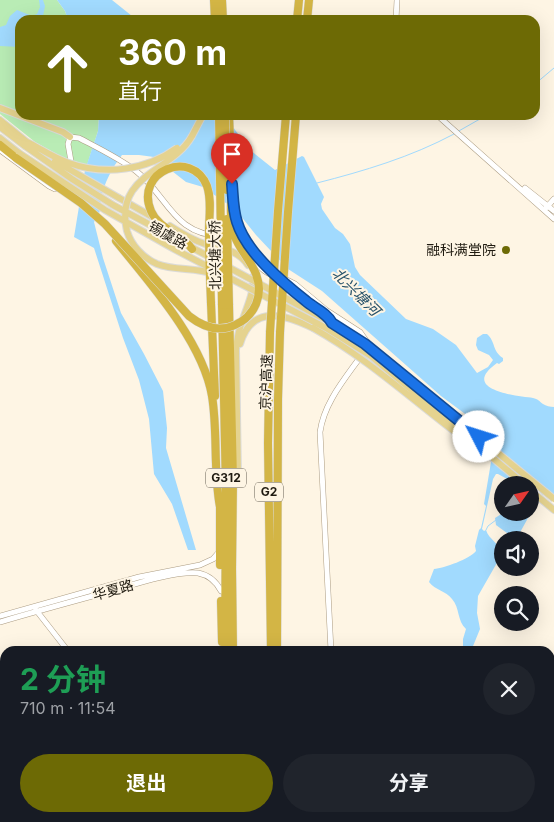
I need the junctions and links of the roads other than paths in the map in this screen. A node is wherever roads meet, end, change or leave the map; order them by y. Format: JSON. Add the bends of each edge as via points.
{"nodes":[{"id":1,"x":214,"y":0,"type":"edge"},
{"id":2,"x":222,"y":0,"type":"edge"},
{"id":3,"x":299,"y":0,"type":"edge"},
{"id":4,"x":309,"y":0,"type":"edge"},
{"id":5,"x":395,"y":0,"type":"edge"},
{"id":6,"x":214,"y":15,"type":"edge"},
{"id":7,"x":223,"y":15,"type":"edge"},
{"id":8,"x":298,"y":15,"type":"edge"},
{"id":9,"x":308,"y":15,"type":"edge"},
{"id":10,"x":395,"y":15,"type":"edge"},
{"id":11,"x":0,"y":108,"type":"edge"},
{"id":12,"x":15,"y":114,"type":"edge"},
{"id":13,"x":0,"y":120,"type":"edge"},
{"id":14,"x":32,"y":120,"type":"edge"},
{"id":15,"x":200,"y":120,"type":"edge"},
{"id":16,"x":219,"y":120,"type":"edge"},
{"id":17,"x":225,"y":120,"type":"edge"},
{"id":18,"x":230,"y":120,"type":"edge"},
{"id":19,"x":286,"y":120,"type":"edge"},
{"id":20,"x":296,"y":120,"type":"edge"},
{"id":21,"x":444,"y":120,"type":"edge"},
{"id":22,"x":0,"y":127,"type":"edge"},
{"id":23,"x":192,"y":136,"type":"junction"},
{"id":24,"x":70,"y":137,"type":"junction"},
{"id":25,"x":0,"y":138,"type":"edge"},
{"id":26,"x":26,"y":144,"type":"junction"},
{"id":27,"x":0,"y":146,"type":"edge"},
{"id":28,"x":0,"y":150,"type":"edge"},
{"id":29,"x":18,"y":155,"type":"junction"},
{"id":30,"x":232,"y":184,"type":"junction"},
{"id":31,"x":554,"y":199,"type":"edge"},
{"id":32,"x":550,"y":210,"type":"edge"},
{"id":33,"x":98,"y":219,"type":"junction"},
{"id":34,"x":554,"y":220,"type":"edge"},
{"id":35,"x":192,"y":249,"type":"junction"},
{"id":36,"x":236,"y":282,"type":"junction"},
{"id":37,"x":225,"y":305,"type":"junction"},
{"id":38,"x":332,"y":323,"type":"junction"},
{"id":39,"x":236,"y":354,"type":"junction"},
{"id":40,"x":214,"y":439,"type":"junction"},
{"id":41,"x":225,"y":443,"type":"junction"},
{"id":42,"x":500,"y":464,"type":"junction"},
{"id":43,"x":514,"y":476,"type":"edge"},
{"id":44,"x":233,"y":480,"type":"junction"},
{"id":45,"x":539,"y":498,"type":"edge"},
{"id":46,"x":554,"y":500,"type":"edge"},
{"id":47,"x":220,"y":507,"type":"junction"},
{"id":48,"x":554,"y":510,"type":"edge"},
{"id":49,"x":220,"y":551,"type":"junction"},
{"id":50,"x":221,"y":591,"type":"junction"},
{"id":51,"x":36,"y":609,"type":"junction"},
{"id":52,"x":0,"y":616,"type":"edge"},
{"id":53,"x":0,"y":622,"type":"edge"},
{"id":54,"x":64,"y":646,"type":"edge"},
{"id":55,"x":223,"y":646,"type":"edge"},
{"id":56,"x":224,"y":646,"type":"edge"},
{"id":57,"x":233,"y":646,"type":"edge"},
{"id":58,"x":271,"y":646,"type":"edge"},
{"id":59,"x":278,"y":646,"type":"edge"},
{"id":60,"x":331,"y":646,"type":"edge"}],
"edges":[{"from":1,"to":6,"type":"highway"},
{"from":2,"to":7,"type":"highway"},
{"from":3,"to":8,"type":"highway"},
{"from":4,"to":9,"type":"highway"},
{"from":5,"to":10,"type":"street"},
{"from":11,"to":12,"type":"main road"},
{"from":13,"to":26,"type":"main road"},
{"from":14,"to":24,"type":"main road"},
{"from":15,"to":23,"type":"main road"},
{"from":16,"to":37,"type":"highway","name":"北兴塘大桥","number":"G312","bridge":true},
{"from":17,"to":37,"type":"highway","name":"北兴塘大桥","number":"G312","bridge":true},
{"from":18,"to":30,"type":"highway"},
{"from":19,"to":58,"type":"highway","name":"京沪高速","number":"G2","bridge":true,"via":[[270,332]]},
{"from":20,"to":59,"type":"highway","name":"京沪高速","number":"G2","bridge":true,"via":[[280,332]]},
{"from":21,"to":32,"type":"street"},
{"from":22,"to":26,"type":"main road","name":"锡虞路"},
{"from":23,"to":26,"type":"main road","bridge":true,"via":[[174,150],[144,165],[125,169],[90,169]]},
{"from":23,"to":36,"type":"main road","bridge":true,"via":[[176,154],[133,188],[125,216],[129,235],[148,260]]},
{"from":24,"to":28,"type":"street","via":[[72,170],[67,181],[55,189]]},
{"from":24,"to":60,"type":"street","via":[[79,138],[127,165],[187,227],[206,235],[230,237],[242,242],[266,274],[295,284],[360,332],[367,342],[367,348],[328,406],[320,432]]},
{"from":25,"to":29,"type":"main road","name":"锡虞路"},
{"from":26,"to":35,"type":"main road","name":"锡虞路","bridge":true,"via":[[72,180]]},
{"from":26,"to":39,"type":"main road","bridge":true,"via":[[192,239],[230,249],[245,260],[254,286],[238,335]]},
{"from":27,"to":29,"type":"highway"},
{"from":29,"to":33,"type":"highway","bridge":true},
{"from":29,"to":36,"type":"main road","name":"锡虞路","bridge":true,"via":[[105,210]]},
{"from":30,"to":33,"type":"highway","bridge":true,"via":[[231,224],[259,282],[256,307],[242,322],[233,326],[210,328],[189,316]]},
{"from":30,"to":38,"type":"highway","bridge":true,"via":[[237,223],[242,235],[287,285]]},
{"from":31,"to":32,"type":"street"},
{"from":32,"to":34,"type":"street"},
{"from":33,"to":40,"type":"highway","via":[[157,292],[200,356],[212,396]]},
{"from":35,"to":38,"type":"main road","name":"锡虞路","bridge":true},
{"from":35,"to":40,"type":"highway","bridge":true,"via":[[189,243],[160,223],[149,202],[148,192],[155,177],[170,167],[188,168],[202,177],[210,199]]},
{"from":36,"to":42,"type":"main road","name":"锡虞路","bridge":true,"via":[[326,328],[371,356]]},
{"from":37,"to":41,"type":"highway","number":"G312"},
{"from":37,"to":44,"type":"highway","number":"G312"},
{"from":38,"to":46,"type":"main road","name":"锡虞路","bridge":true,"via":[[389,363]]},
{"from":39,"to":42,"type":"main road","bridge":true,"via":[[247,328],[264,316],[286,316],[314,328],[376,368]]},
{"from":39,"to":44,"type":"main road","via":[[239,454],[238,477]]},
{"from":40,"to":47,"type":"highway"},
{"from":41,"to":47,"type":"highway","via":[[221,448]]},
{"from":41,"to":56,"type":"highway","number":"G312"},
{"from":42,"to":43,"type":"main road","name":"锡虞路","bridge":true},
{"from":44,"to":57,"type":"highway","number":"G312"},
{"from":45,"to":48,"type":"main road"},
{"from":47,"to":49,"type":"highway"},
{"from":49,"to":50,"type":"highway"},
{"from":49,"to":51,"type":"street","name":"华夏路","via":[[213,559],[200,565],[139,577]]},
{"from":50,"to":51,"type":"street","name":"华夏路","via":[[212,578],[196,573],[182,574]]},
{"from":50,"to":55,"type":"highway"},
{"from":51,"to":52,"type":"street","name":"华夏路"},
{"from":51,"to":53,"type":"street","name":"华夏路"},
{"from":51,"to":54,"type":"street"}]}
